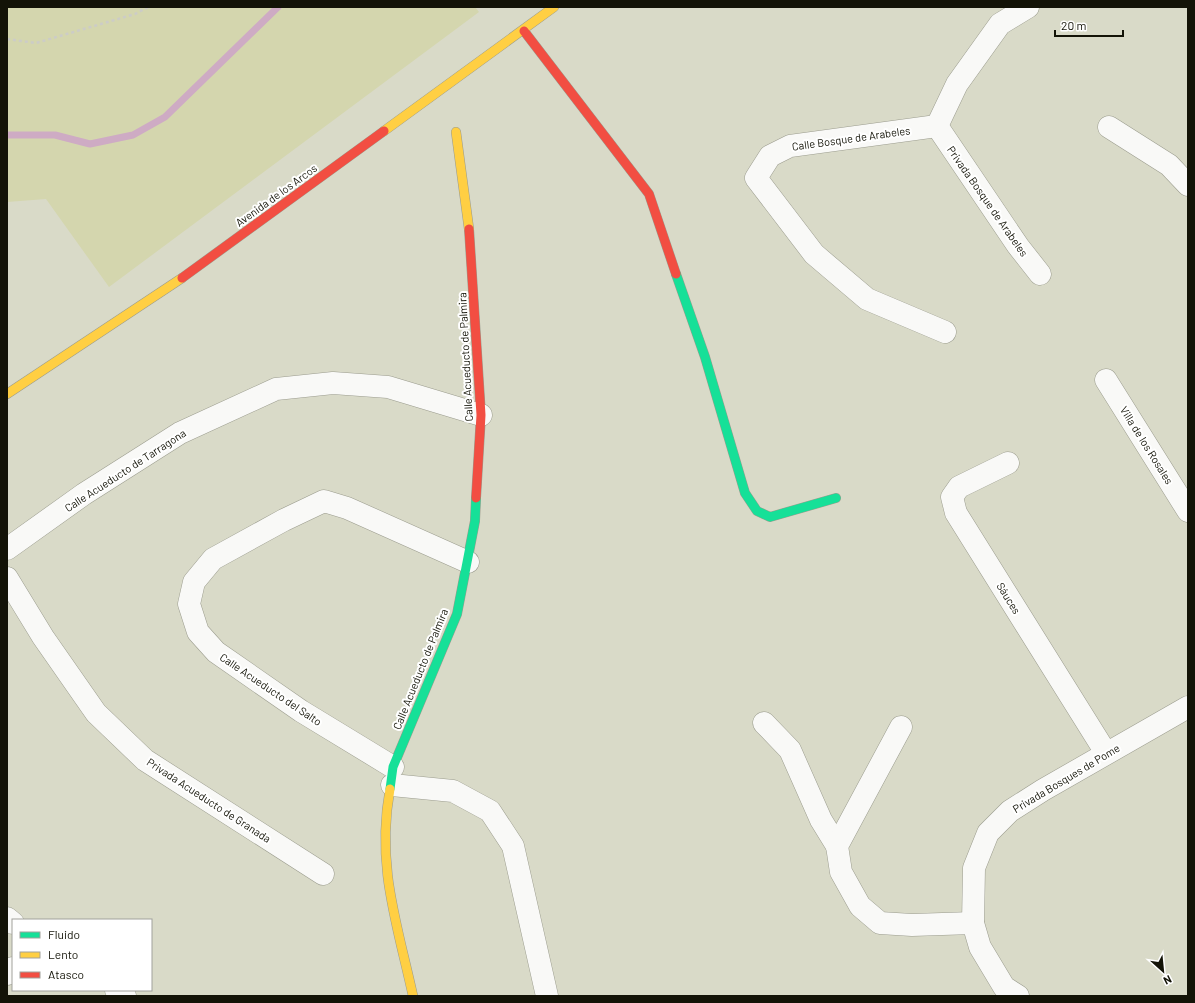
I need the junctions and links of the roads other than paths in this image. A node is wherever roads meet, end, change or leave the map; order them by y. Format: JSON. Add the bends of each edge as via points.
{"nodes":[{"id":1,"x":554,"y":7,"type":"edge"},
{"id":2,"x":1028,"y":7,"type":"edge"},
{"id":3,"x":524,"y":31,"type":"junction"},
{"id":4,"x":937,"y":126,"type":"junction"},
{"id":5,"x":1109,"y":127,"type":"dead end"},
{"id":6,"x":456,"y":132,"type":"dead end"},
{"id":7,"x":1188,"y":185,"type":"edge"},
{"id":8,"x":1040,"y":274,"type":"dead end"},
{"id":9,"x":945,"y":332,"type":"dead end"},
{"id":10,"x":1106,"y":380,"type":"dead end"},
{"id":11,"x":7,"y":394,"type":"edge"},
{"id":12,"x":481,"y":415,"type":"junction"},
{"id":13,"x":1008,"y":463,"type":"dead end"},
{"id":14,"x":836,"y":498,"type":"dead end"},
{"id":15,"x":1188,"y":511,"type":"edge"},
{"id":16,"x":7,"y":549,"type":"edge"},
{"id":17,"x":468,"y":562,"type":"junction"},
{"id":18,"x":7,"y":578,"type":"edge"},
{"id":19,"x":1188,"y":707,"type":"edge"},
{"id":20,"x":764,"y":723,"type":"dead end"},
{"id":21,"x":901,"y":727,"type":"dead end"},
{"id":22,"x":1106,"y":753,"type":"junction"},
{"id":23,"x":393,"y":776,"type":"junction"},
{"id":24,"x":837,"y":846,"type":"junction"},
{"id":25,"x":323,"y":874,"type":"dead end"},
{"id":26,"x":973,"y":923,"type":"junction"},
{"id":27,"x":1011,"y":992,"type":"edge"},
{"id":28,"x":413,"y":996,"type":"edge"},
{"id":29,"x":547,"y":996,"type":"edge"}],
"edges":[{"from":1,"to":3,"type":"street","name":"Avenida de los Arcos"},
{"from":2,"to":4,"type":"street","via":[[1000,24],[957,84]]},
{"from":3,"to":11,"type":"street","name":"Avenida de los Arcos","via":[[184,277]]},
{"from":3,"to":14,"type":"street","via":[[650,194],[705,357],[745,493],[756,511],[770,517]]},
{"from":4,"to":8,"type":"street","name":"Privada Bosque de Arabeles","via":[[1018,246]]},
{"from":4,"to":9,"type":"street","name":"Calle Bosque de Arabeles","via":[[790,146],[770,156],[756,178],[814,254],[867,299]]},
{"from":5,"to":7,"type":"street","via":[[1169,165]]},
{"from":6,"to":12,"type":"street","name":"Calle Acueducto de Palmira","via":[[469,231]]},
{"from":10,"to":15,"type":"street","name":"Villa de los Rosales"},
{"from":12,"to":16,"type":"street","name":"Calle Acueducto de Tarragona","via":[[388,387],[333,383],[276,389],[180,433],[84,494]]},
{"from":12,"to":17,"type":"street","name":"Calle Acueducto de Palmira","via":[[476,521]]},
{"from":13,"to":22,"type":"street","name":"Sáuces","via":[[959,487],[952,497],[956,513]]},
{"from":17,"to":23,"type":"street","name":"Calle Acueducto de Palmira","via":[[457,614]]},
{"from":17,"to":23,"type":"street","name":"Calle Acueducto del Salto","via":[[347,508],[324,501],[213,559],[194,582],[189,604],[198,632],[216,652]]},
{"from":18,"to":25,"type":"street","name":"Privada Acueducto de Granada","via":[[43,638],[96,713],[145,760]]},
{"from":19,"to":22,"type":"street","name":"Privada Bosques de Pome"},
{"from":20,"to":24,"type":"street","via":[[790,750],[821,820]]},
{"from":21,"to":24,"type":"street"},
{"from":22,"to":26,"type":"street","name":"Privada Bosques de Pome","via":[[1010,811],[988,833],[974,868]]},
{"from":23,"to":28,"type":"street","name":"Calle Acueducto de Palmira","via":[[385,824],[387,878]]},
{"from":23,"to":29,"type":"street","via":[[453,791],[490,811],[513,846]]},
{"from":24,"to":26,"type":"street","via":[[841,872],[860,906],[880,923]]},
{"from":26,"to":27,"type":"street","name":"Privada Bosques de Pome","via":[[980,947]]}]}
